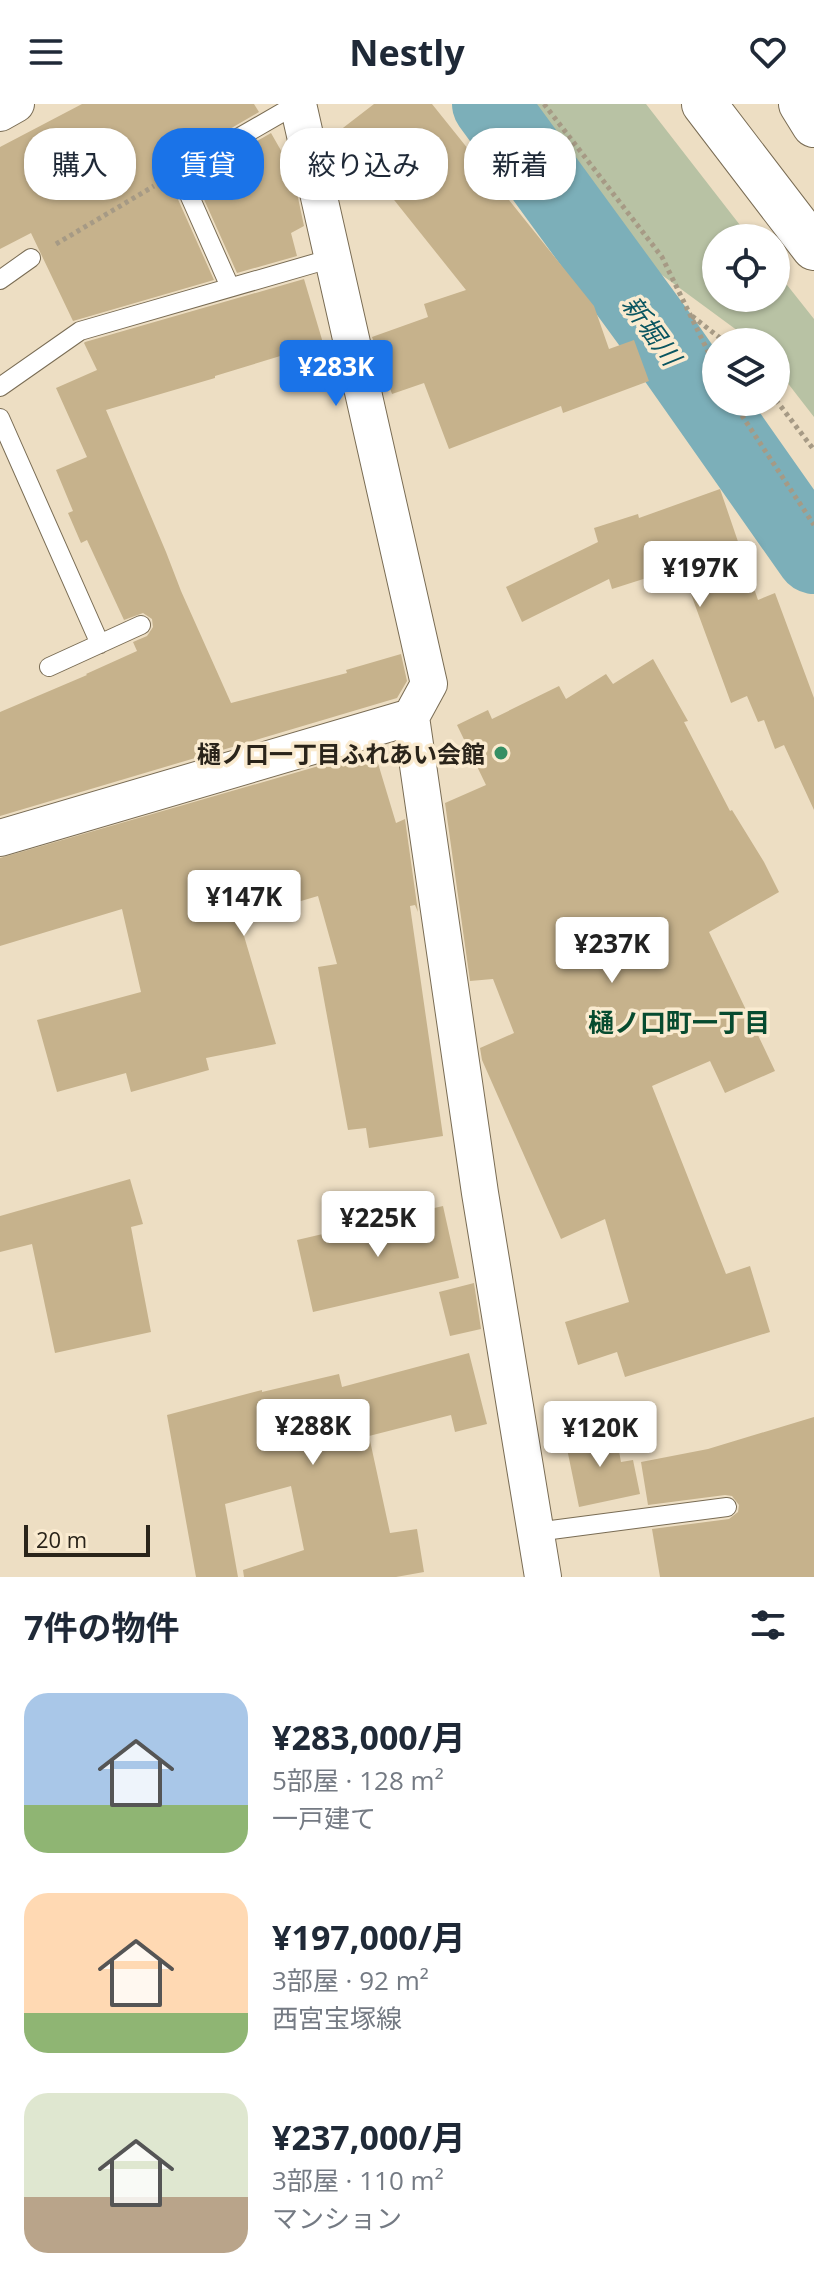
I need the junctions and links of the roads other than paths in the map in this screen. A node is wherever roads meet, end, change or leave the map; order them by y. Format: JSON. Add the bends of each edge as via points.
{"nodes":[{"id":1,"x":16,"y":104,"type":"edge"},
{"id":2,"x":297,"y":104,"type":"edge"},
{"id":3,"x":704,"y":104,"type":"edge"},
{"id":4,"x":801,"y":104,"type":"edge"},
{"id":5,"x":0,"y":113,"type":"edge"},
{"id":6,"x":814,"y":125,"type":"edge"},
{"id":7,"x":814,"y":248,"type":"edge"},
{"id":8,"x":31,"y":258,"type":"road end"},
{"id":9,"x":333,"y":258,"type":"junction"},
{"id":10,"x":0,"y":280,"type":"edge"},
{"id":11,"x":230,"y":287,"type":"junction"},
{"id":12,"x":0,"y":387,"type":"edge"},
{"id":13,"x":0,"y":418,"type":"edge"},
{"id":14,"x":141,"y":625,"type":"dead end"},
{"id":15,"x":100,"y":644,"type":"junction"},
{"id":16,"x":49,"y":667,"type":"dead end"},
{"id":17,"x":411,"y":717,"type":"junction"},
{"id":18,"x":0,"y":838,"type":"edge"},
{"id":19,"x":727,"y":1507,"type":"dead end"},
{"id":20,"x":536,"y":1532,"type":"junction"},
{"id":21,"x":543,"y":1577,"type":"edge"}],
"edges":[{"from":1,"to":5,"type":"street"},
{"from":2,"to":9,"type":"street"},
{"from":2,"to":11,"type":"lane","via":[[179,172]]},
{"from":3,"to":7,"type":"main road"},
{"from":4,"to":6,"type":"main road"},
{"from":8,"to":10,"type":"lane"},
{"from":9,"to":11,"type":"lane"},
{"from":9,"to":17,"type":"street","via":[[429,684]]},
{"from":11,"to":12,"type":"lane","via":[[80,331]]},
{"from":13,"to":15,"type":"lane"},
{"from":14,"to":15,"type":"lane"},
{"from":15,"to":16,"type":"lane"},
{"from":17,"to":18,"type":"street"},
{"from":17,"to":20,"type":"street"},
{"from":19,"to":20,"type":"lane"},
{"from":20,"to":21,"type":"street"}]}
